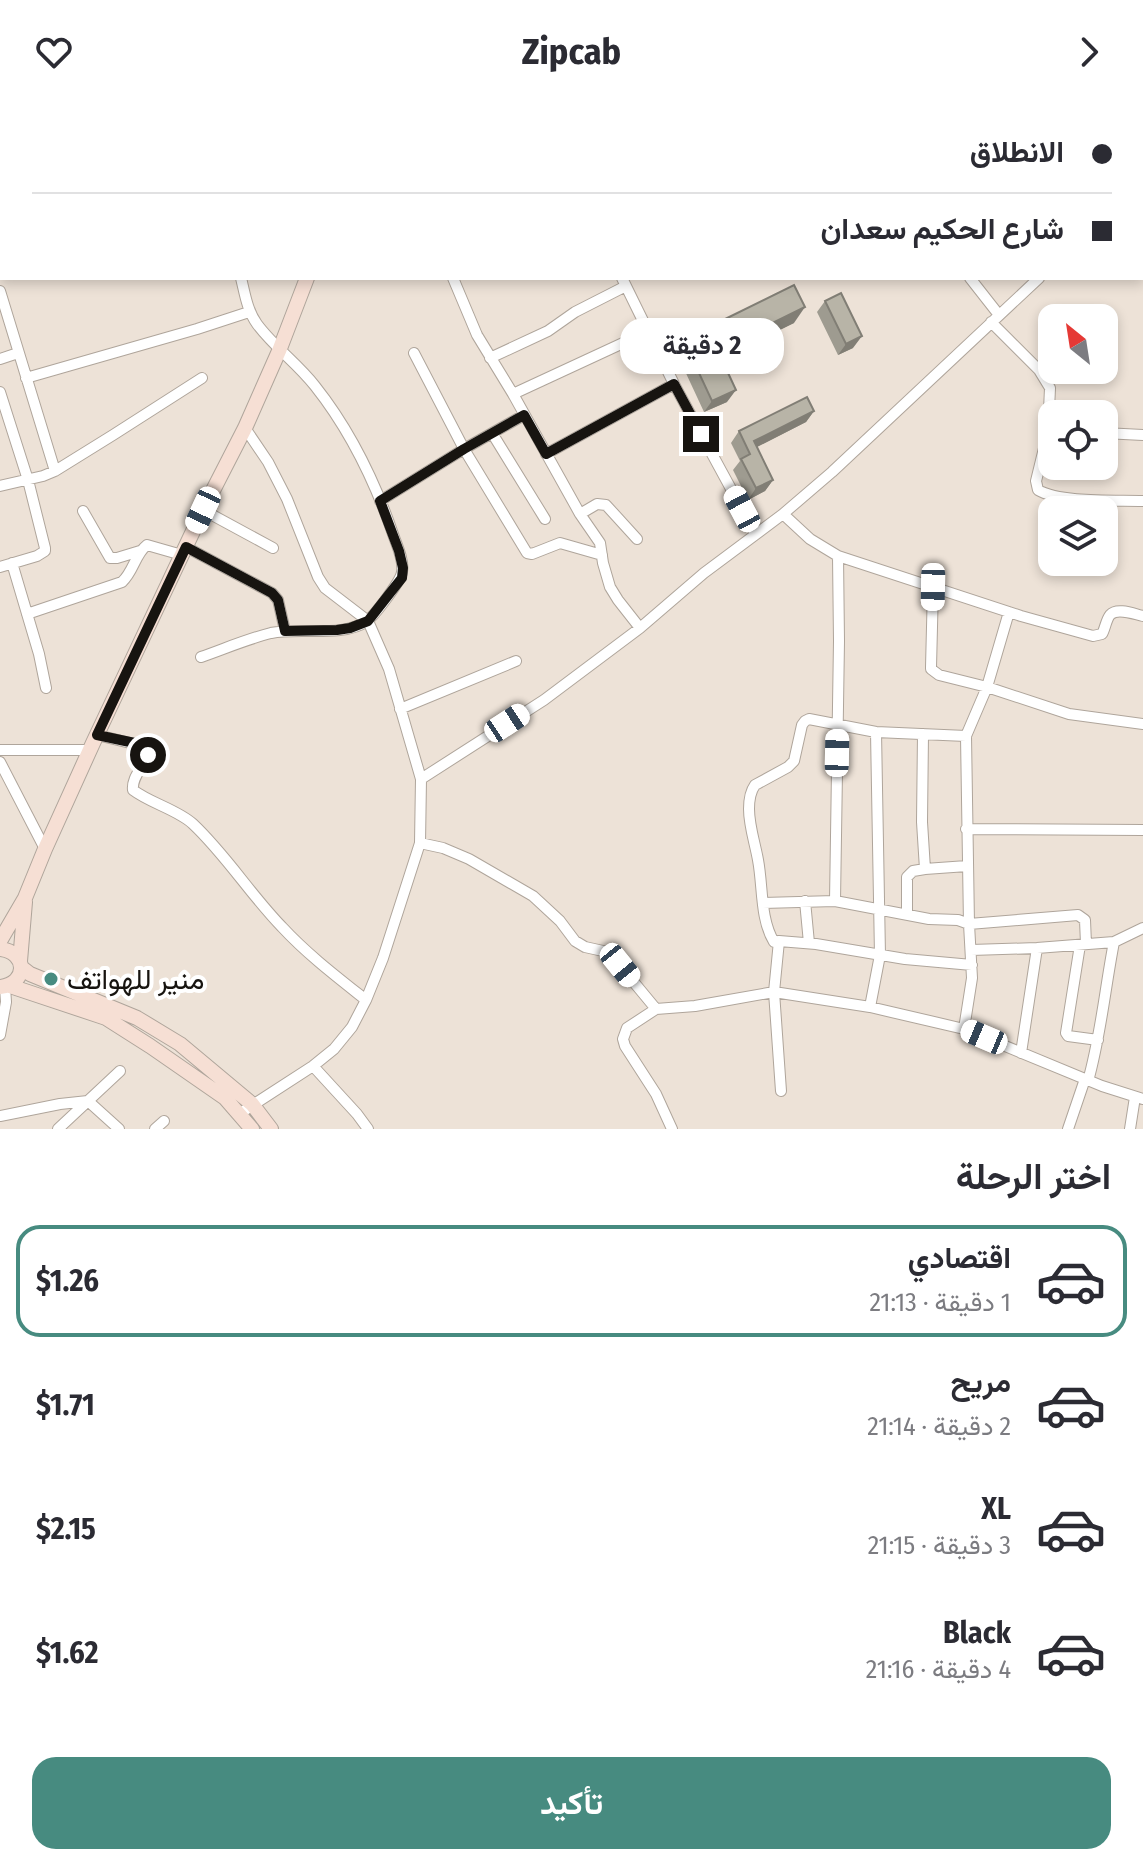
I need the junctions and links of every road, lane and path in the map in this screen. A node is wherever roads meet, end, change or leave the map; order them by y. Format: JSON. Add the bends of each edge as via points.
{"nodes":[{"id":1,"x":241,"y":280,"type":"edge"},
{"id":2,"x":306,"y":280,"type":"edge"},
{"id":3,"x":454,"y":280,"type":"edge"},
{"id":4,"x":971,"y":280,"type":"edge"},
{"id":5,"x":1037,"y":280,"type":"edge"},
{"id":6,"x":624,"y":282,"type":"edge"},
{"id":7,"x":0,"y":291,"type":"edge"},
{"id":8,"x":249,"y":312,"type":"junction"},
{"id":9,"x":995,"y":319,"type":"junction"},
{"id":10,"x":4,"y":322,"type":"edge"},
{"id":11,"x":649,"y":331,"type":"junction"},
{"id":12,"x":279,"y":351,"type":"junction"},
{"id":13,"x":18,"y":353,"type":"junction"},
{"id":14,"x":414,"y":353,"type":"dead end"},
{"id":15,"x":490,"y":358,"type":"junction"},
{"id":16,"x":0,"y":359,"type":"edge"},
{"id":17,"x":26,"y":378,"type":"junction"},
{"id":18,"x":202,"y":378,"type":"dead end"},
{"id":19,"x":674,"y":384,"type":"junction"},
{"id":20,"x":0,"y":392,"type":"edge"},
{"id":21,"x":513,"y":394,"type":"junction"},
{"id":22,"x":1050,"y":400,"type":"edge"},
{"id":23,"x":524,"y":415,"type":"junction"},
{"id":24,"x":245,"y":428,"type":"junction"},
{"id":25,"x":492,"y":433,"type":"junction"},
{"id":26,"x":1118,"y":434,"type":"edge"},
{"id":27,"x":1143,"y":435,"type":"edge"},
{"id":28,"x":464,"y":449,"type":"junction"},
{"id":29,"x":546,"y":454,"type":"junction"},
{"id":30,"x":55,"y":471,"type":"junction"},
{"id":31,"x":1038,"y":474,"type":"edge"},
{"id":32,"x":28,"y":480,"type":"junction"},
{"id":33,"x":0,"y":484,"type":"edge"},
{"id":34,"x":380,"y":501,"type":"junction"},
{"id":35,"x":1143,"y":501,"type":"edge"},
{"id":36,"x":203,"y":510,"type":"junction"},
{"id":37,"x":83,"y":511,"type":"dead end"},
{"id":38,"x":580,"y":514,"type":"junction"},
{"id":39,"x":783,"y":514,"type":"junction"},
{"id":40,"x":545,"y":519,"type":"dead end"},
{"id":41,"x":755,"y":533,"type":"junction"},
{"id":42,"x":637,"y":539,"type":"dead end"},
{"id":43,"x":273,"y":548,"type":"dead end"},
{"id":44,"x":140,"y":551,"type":"junction"},
{"id":45,"x":184,"y":551,"type":"junction"},
{"id":46,"x":602,"y":555,"type":"junction"},
{"id":47,"x":838,"y":556,"type":"junction"},
{"id":48,"x":12,"y":563,"type":"junction"},
{"id":49,"x":0,"y":567,"type":"edge"},
{"id":50,"x":933,"y":587,"type":"junction"},
{"id":51,"x":1009,"y":612,"type":"junction"},
{"id":52,"x":27,"y":614,"type":"junction"},
{"id":53,"x":1143,"y":616,"type":"edge"},
{"id":54,"x":368,"y":621,"type":"junction"},
{"id":55,"x":640,"y":628,"type":"junction"},
{"id":56,"x":285,"y":631,"type":"junction"},
{"id":57,"x":201,"y":657,"type":"dead end"},
{"id":58,"x":516,"y":661,"type":"dead end"},
{"id":59,"x":987,"y":687,"type":"junction"},
{"id":60,"x":46,"y":688,"type":"dead end"},
{"id":61,"x":400,"y":709,"type":"junction"},
{"id":62,"x":1143,"y":724,"type":"edge"},
{"id":63,"x":838,"y":725,"type":"junction"},
{"id":64,"x":876,"y":732,"type":"junction"},
{"id":65,"x":923,"y":734,"type":"junction"},
{"id":66,"x":97,"y":735,"type":"junction"},
{"id":67,"x":966,"y":736,"type":"junction"},
{"id":68,"x":0,"y":750,"type":"edge"},
{"id":69,"x":90,"y":750,"type":"junction"},
{"id":70,"x":0,"y":762,"type":"edge"},
{"id":71,"x":421,"y":779,"type":"junction"},
{"id":72,"x":966,"y":829,"type":"junction"},
{"id":73,"x":1143,"y":830,"type":"edge"},
{"id":74,"x":420,"y":843,"type":"junction"},
{"id":75,"x":45,"y":849,"type":"junction"},
{"id":76,"x":967,"y":866,"type":"junction"},
{"id":77,"x":925,"y":869,"type":"junction"},
{"id":78,"x":25,"y":898,"type":"junction"},
{"id":79,"x":805,"y":901,"type":"junction"},
{"id":80,"x":835,"y":901,"type":"junction"},
{"id":81,"x":763,"y":903,"type":"junction"},
{"id":82,"x":880,"y":910,"type":"junction"},
{"id":83,"x":907,"y":915,"type":"junction"},
{"id":84,"x":969,"y":924,"type":"junction"},
{"id":85,"x":1143,"y":928,"type":"edge"},
{"id":86,"x":0,"y":941,"type":"edge"},
{"id":87,"x":779,"y":941,"type":"junction"},
{"id":88,"x":1114,"y":942,"type":"junction"},
{"id":89,"x":809,"y":943,"type":"junction"},
{"id":90,"x":1083,"y":944,"type":"junction"},
{"id":91,"x":1037,"y":948,"type":"junction"},
{"id":92,"x":0,"y":949,"type":"edge"},
{"id":93,"x":971,"y":950,"type":"junction"},
{"id":94,"x":880,"y":955,"type":"junction"},
{"id":95,"x":20,"y":964,"type":"junction"},
{"id":96,"x":972,"y":965,"type":"junction"},
{"id":97,"x":5,"y":987,"type":"edge"},
{"id":98,"x":774,"y":992,"type":"junction"},
{"id":99,"x":366,"y":1000,"type":"junction"},
{"id":100,"x":870,"y":1007,"type":"junction"},
{"id":101,"x":656,"y":1009,"type":"junction"},
{"id":102,"x":964,"y":1029,"type":"junction"},
{"id":103,"x":0,"y":1035,"type":"edge"},
{"id":104,"x":1098,"y":1040,"type":"junction"},
{"id":105,"x":1021,"y":1053,"type":"junction"},
{"id":106,"x":313,"y":1066,"type":"junction"},
{"id":107,"x":120,"y":1071,"type":"dead end"},
{"id":108,"x":1086,"y":1080,"type":"junction"},
{"id":109,"x":781,"y":1091,"type":"dead end"},
{"id":110,"x":1139,"y":1098,"type":"edge"},
{"id":111,"x":88,"y":1101,"type":"junction"},
{"id":112,"x":252,"y":1104,"type":"junction"},
{"id":113,"x":239,"y":1114,"type":"junction"},
{"id":114,"x":0,"y":1116,"type":"edge"},
{"id":115,"x":58,"y":1129,"type":"edge"},
{"id":116,"x":119,"y":1129,"type":"edge"},
{"id":117,"x":252,"y":1129,"type":"edge"},
{"id":118,"x":271,"y":1129,"type":"edge"},
{"id":119,"x":368,"y":1129,"type":"edge"},
{"id":120,"x":672,"y":1129,"type":"edge"},
{"id":121,"x":1068,"y":1129,"type":"edge"},
{"id":122,"x":1130,"y":1129,"type":"edge"}],
"edges":[{"from":1,"to":8,"type":"street"},
{"from":2,"to":12,"type":"main road"},
{"from":3,"to":15,"type":"street"},
{"from":4,"to":9,"type":"street"},
{"from":5,"to":9,"type":"street"},
{"from":6,"to":11,"type":"street"},
{"from":6,"to":15,"type":"street","via":[[548,331]]},
{"from":7,"to":10,"type":"street"},
{"from":8,"to":12,"type":"street"},
{"from":8,"to":17,"type":"street"},
{"from":9,"to":22,"type":"street","via":[[1047,381]]},
{"from":9,"to":39,"type":"street"},
{"from":10,"to":13,"type":"street"},
{"from":11,"to":19,"type":"street"},
{"from":11,"to":21,"type":"street"},
{"from":12,"to":24,"type":"main road"},
{"from":12,"to":34,"type":"street","via":[[328,405]]},
{"from":13,"to":16,"type":"street"},
{"from":13,"to":17,"type":"street"},
{"from":14,"to":28,"type":"street"},
{"from":15,"to":21,"type":"street"},
{"from":17,"to":30,"type":"street"},
{"from":18,"to":30,"type":"street"},
{"from":19,"to":29,"type":"street"},
{"from":19,"to":41,"type":"street"},
{"from":20,"to":32,"type":"street"},
{"from":21,"to":23,"type":"street"},
{"from":23,"to":25,"type":"street"},
{"from":23,"to":29,"type":"street"},
{"from":24,"to":36,"type":"main road"},
{"from":24,"to":54,"type":"street","via":[[287,499],[325,588]]},
{"from":25,"to":28,"type":"street"},
{"from":25,"to":40,"type":"street"},
{"from":26,"to":27,"type":"street"},
{"from":28,"to":34,"type":"street"},
{"from":28,"to":46,"type":"street","via":[[527,553],[560,543]]},
{"from":29,"to":38,"type":"street"},
{"from":30,"to":32,"type":"street"},
{"from":31,"to":35,"type":"street","via":[[1038,490],[1045,494]]},
{"from":32,"to":33,"type":"street"},
{"from":32,"to":48,"type":"street","via":[[45,551]]},
{"from":34,"to":54,"type":"street","via":[[399,551],[402,578]]},
{"from":36,"to":43,"type":"street"},
{"from":36,"to":45,"type":"main road"},
{"from":37,"to":44,"type":"street","via":[[110,558]]},
{"from":38,"to":42,"type":"street","via":[[606,505]]},
{"from":38,"to":46,"type":"street"},
{"from":39,"to":41,"type":"street"},
{"from":39,"to":47,"type":"street"},
{"from":41,"to":55,"type":"street"},
{"from":44,"to":45,"type":"street","via":[[149,544]]},
{"from":44,"to":52,"type":"street","via":[[122,582]]},
{"from":45,"to":56,"type":"street","via":[[272,593]]},
{"from":45,"to":66,"type":"main road"},
{"from":46,"to":55,"type":"street","via":[[610,587]]},
{"from":47,"to":50,"type":"street"},
{"from":47,"to":63,"type":"street"},
{"from":48,"to":49,"type":"street"},
{"from":48,"to":52,"type":"street"},
{"from":50,"to":51,"type":"street"},
{"from":50,"to":59,"type":"street","via":[[931,669]]},
{"from":51,"to":53,"type":"street","via":[[1093,636],[1102,634],[1113,612]]},
{"from":51,"to":59,"type":"street"},
{"from":52,"to":60,"type":"street"},
{"from":54,"to":56,"type":"street","via":[[337,630]]},
{"from":54,"to":61,"type":"street"},
{"from":55,"to":71,"type":"street","via":[[544,700]]},
{"from":56,"to":57,"type":"street"},
{"from":58,"to":61,"type":"street"},
{"from":59,"to":62,"type":"street","via":[[1069,714]]},
{"from":59,"to":67,"type":"street"},
{"from":61,"to":71,"type":"street"},
{"from":63,"to":64,"type":"street"},
{"from":63,"to":80,"type":"street"},
{"from":63,"to":81,"type":"street","via":[[806,719],[794,761],[752,790],[749,822]]},
{"from":64,"to":65,"type":"street"},
{"from":64,"to":82,"type":"street"},
{"from":65,"to":67,"type":"street"},
{"from":65,"to":77,"type":"street"},
{"from":66,"to":69,"type":"main road"},
{"from":66,"to":99,"type":"street","via":[[147,747],[133,790],[190,821],[282,927]]},
{"from":67,"to":72,"type":"street"},
{"from":68,"to":69,"type":"street"},
{"from":69,"to":75,"type":"main road"},
{"from":70,"to":75,"type":"street"},
{"from":71,"to":74,"type":"street"},
{"from":72,"to":73,"type":"street"},
{"from":72,"to":76,"type":"street"},
{"from":74,"to":99,"type":"street"},
{"from":74,"to":101,"type":"street","via":[[469,859],[533,896],[575,941],[613,957]]},
{"from":75,"to":78,"type":"main road"},
{"from":76,"to":77,"type":"street"},
{"from":76,"to":84,"type":"street"},
{"from":77,"to":83,"type":"street","via":[[907,877]]},
{"from":78,"to":86,"type":"main road"},
{"from":78,"to":95,"type":"main road"},
{"from":79,"to":80,"type":"street"},
{"from":79,"to":81,"type":"street"},
{"from":79,"to":89,"type":"street"},
{"from":80,"to":82,"type":"street"},
{"from":81,"to":87,"type":"street","via":[[772,939]]},
{"from":82,"to":83,"type":"street"},
{"from":82,"to":94,"type":"street"},
{"from":83,"to":84,"type":"street"},
{"from":84,"to":90,"type":"street","via":[[1078,915],[1087,926]]},
{"from":84,"to":93,"type":"street"},
{"from":85,"to":88,"type":"street"},
{"from":87,"to":89,"type":"street"},
{"from":87,"to":98,"type":"street"},
{"from":88,"to":90,"type":"street"},
{"from":88,"to":104,"type":"street"},
{"from":89,"to":94,"type":"street"},
{"from":90,"to":91,"type":"street"},
{"from":90,"to":104,"type":"street","via":[[1066,1033]]},
{"from":91,"to":93,"type":"street"},
{"from":91,"to":105,"type":"street"},
{"from":92,"to":95,"type":"main road","via":[[12,952]]},
{"from":93,"to":96,"type":"street"},
{"from":94,"to":96,"type":"street"},
{"from":94,"to":100,"type":"street"},
{"from":95,"to":97,"type":"main road","via":[[18,978]]},
{"from":95,"to":112,"type":"main road","via":[[30,974],[137,1018],[180,1044]]},
{"from":96,"to":102,"type":"street"},
{"from":97,"to":103,"type":"street"},
{"from":97,"to":113,"type":"main road","via":[[106,1018],[189,1072]]},
{"from":98,"to":100,"type":"street"},
{"from":98,"to":101,"type":"street"},
{"from":98,"to":109,"type":"street"},
{"from":99,"to":106,"type":"street","via":[[352,1027]]},
{"from":100,"to":102,"type":"street"},
{"from":101,"to":120,"type":"street","via":[[627,1028],[623,1039]]},
{"from":102,"to":105,"type":"street"},
{"from":104,"to":108,"type":"street"},
{"from":105,"to":108,"type":"street"},
{"from":106,"to":112,"type":"street"},
{"from":106,"to":119,"type":"street"},
{"from":107,"to":111,"type":"street"},
{"from":108,"to":110,"type":"street"},
{"from":108,"to":121,"type":"street"},
{"from":110,"to":122,"type":"street"},
{"from":111,"to":114,"type":"street"},
{"from":111,"to":115,"type":"street"},
{"from":111,"to":116,"type":"street"},
{"from":112,"to":113,"type":"street"},
{"from":112,"to":118,"type":"main road"},
{"from":113,"to":117,"type":"main road"}]}
